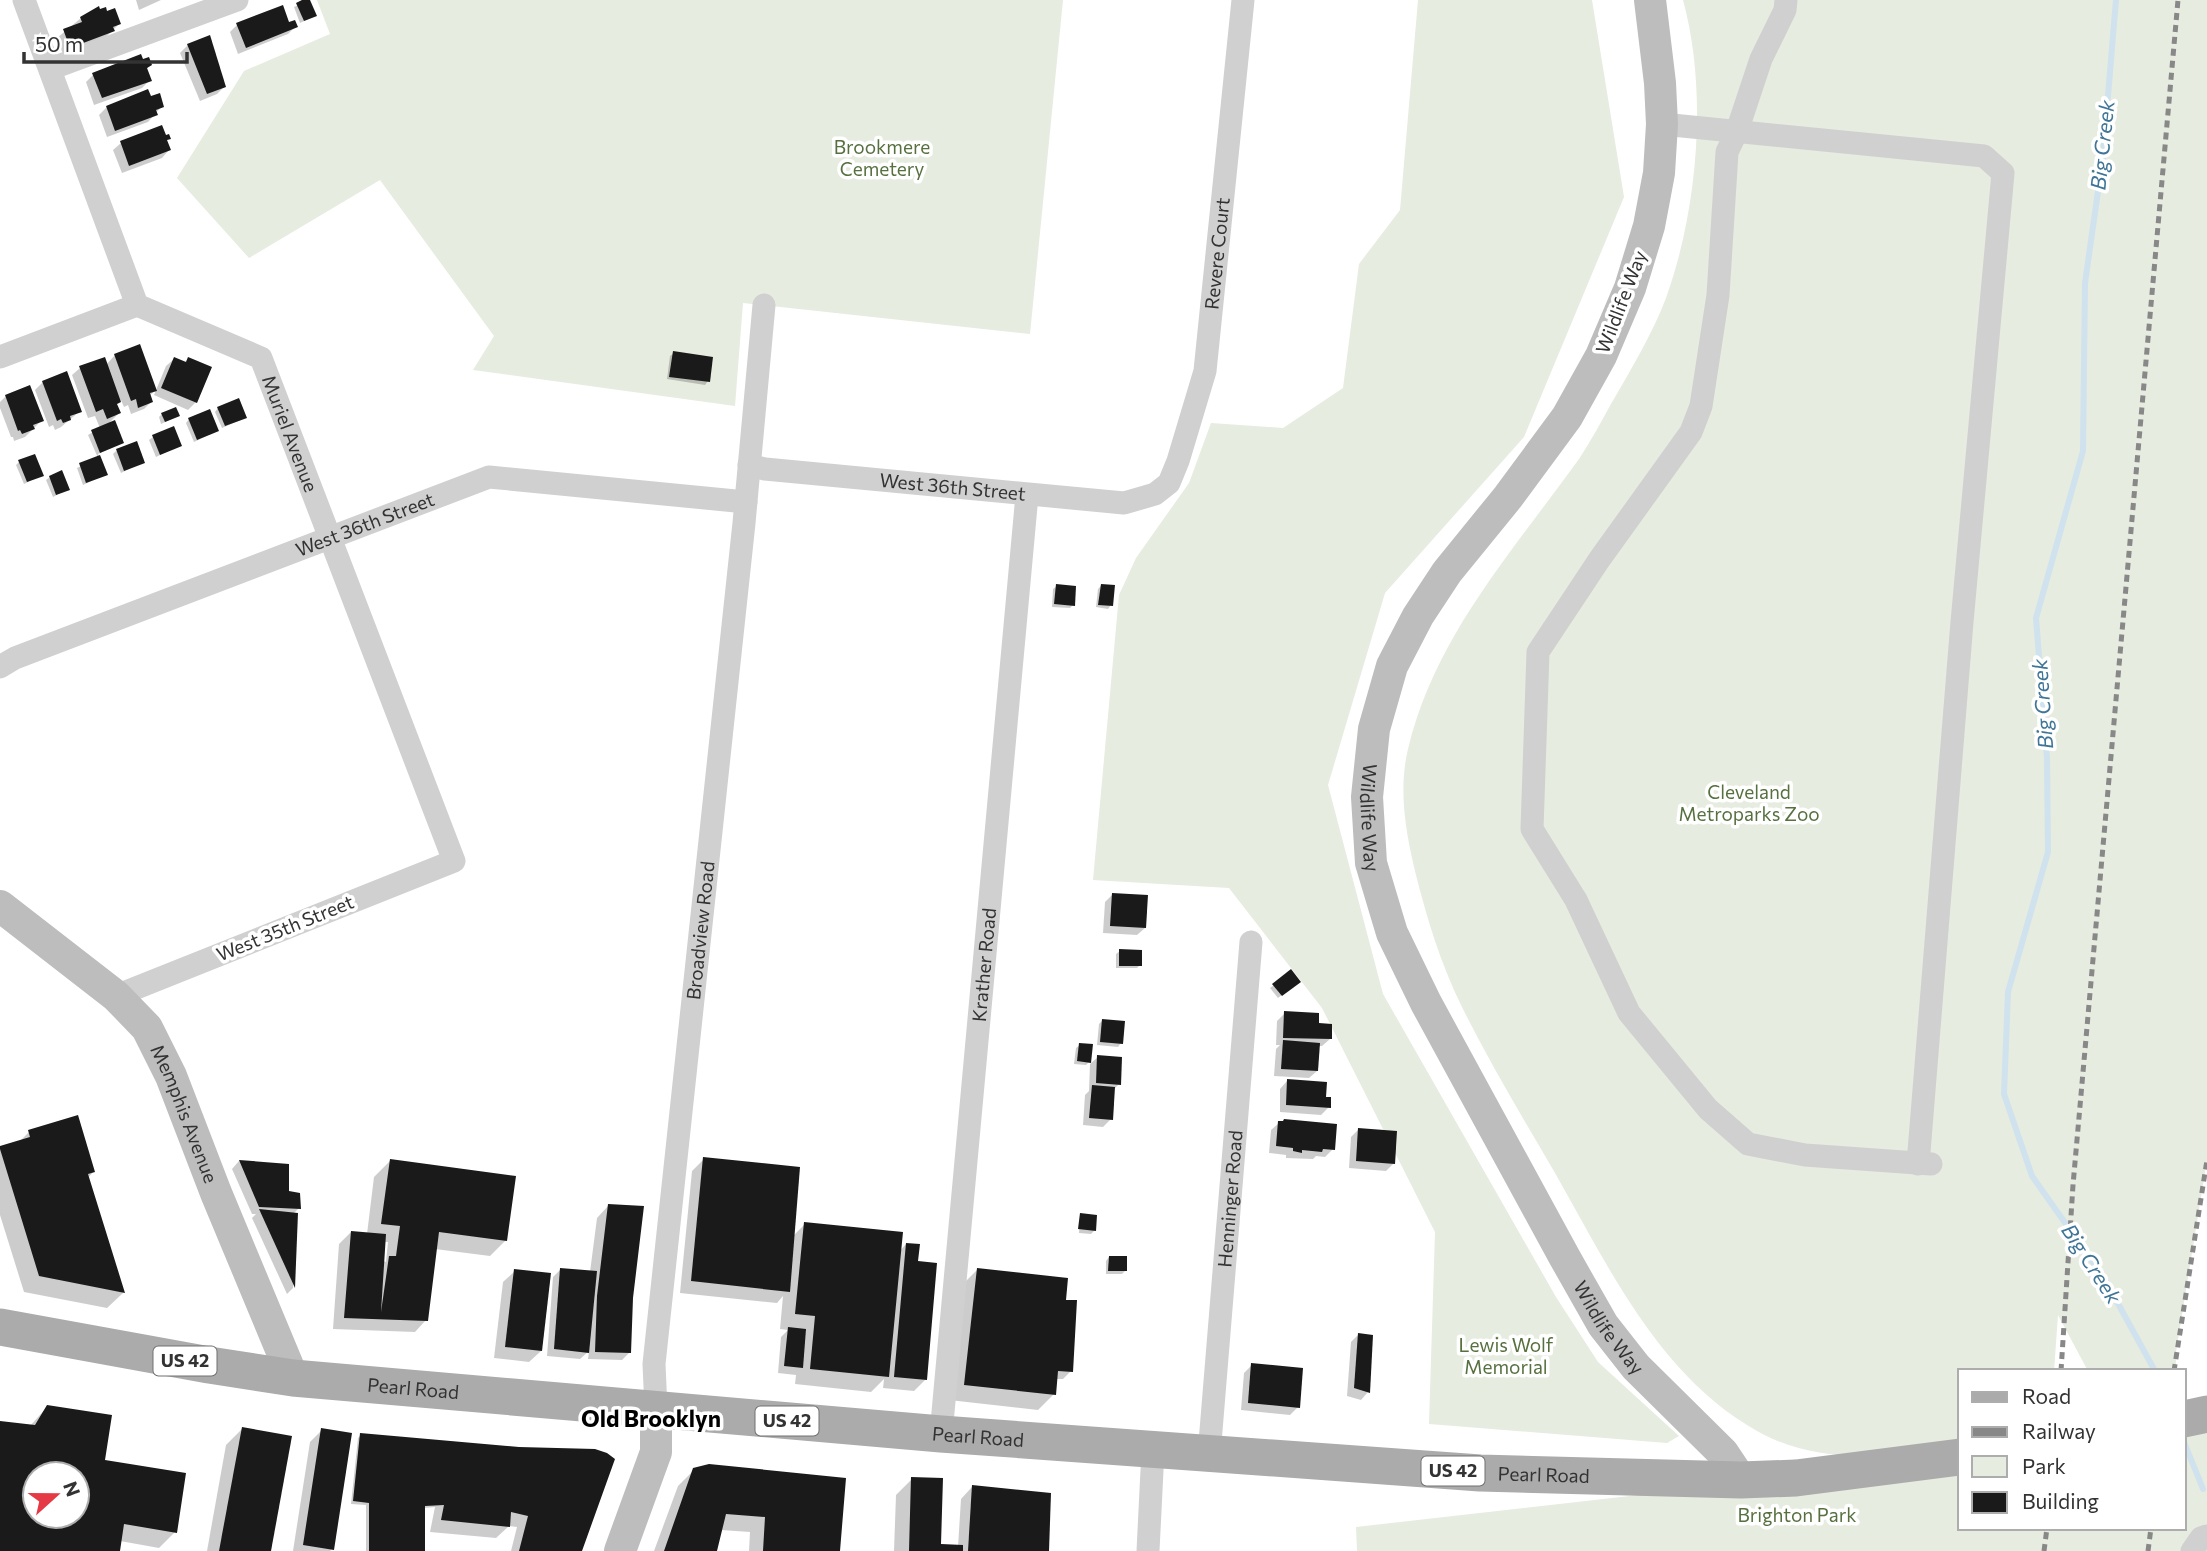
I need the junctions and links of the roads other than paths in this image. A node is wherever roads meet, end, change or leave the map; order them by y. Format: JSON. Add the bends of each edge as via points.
{"nodes":[{"id":1,"x":24,"y":0,"type":"edge"},
{"id":2,"x":237,"y":0,"type":"edge"},
{"id":3,"x":1243,"y":0,"type":"edge"},
{"id":4,"x":1650,"y":0,"type":"edge"},
{"id":5,"x":1786,"y":0,"type":"edge"},
{"id":6,"x":50,"y":69,"type":"junction"},
{"id":7,"x":1662,"y":124,"type":"junction"},
{"id":8,"x":1737,"y":131,"type":"junction"},
{"id":9,"x":137,"y":305,"type":"junction"},
{"id":10,"x":764,"y":305,"type":"dead end"},
{"id":11,"x":0,"y":358,"type":"edge"},
{"id":12,"x":749,"y":465,"type":"junction"},
{"id":13,"x":1155,"y":494,"type":"joint"},
{"id":14,"x":1027,"y":495,"type":"junction"},
{"id":15,"x":746,"y":502,"type":"junction"},
{"id":16,"x":330,"y":538,"type":"junction"},
{"id":17,"x":0,"y":667,"type":"edge"},
{"id":18,"x":454,"y":860,"type":"joint"},
{"id":19,"x":0,"y":905,"type":"edge"},
{"id":20,"x":1251,"y":942,"type":"dead end"},
{"id":21,"x":116,"y":996,"type":"junction"},
{"id":22,"x":0,"y":1327,"type":"edge"},
{"id":23,"x":293,"y":1378,"type":"junction"},
{"id":24,"x":656,"y":1409,"type":"junction"},
{"id":25,"x":2207,"y":1415,"type":"edge"},
{"id":26,"x":2186,"y":1419,"type":"edge"},
{"id":27,"x":941,"y":1434,"type":"junction"},
{"id":28,"x":1153,"y":1450,"type":"junction"},
{"id":29,"x":1209,"y":1455,"type":"junction"},
{"id":30,"x":1958,"y":1457,"type":"edge"},
{"id":31,"x":1741,"y":1480,"type":"junction"},
{"id":32,"x":620,"y":1551,"type":"edge"},
{"id":33,"x":1148,"y":1551,"type":"edge"}],
"edges":[{"from":1,"to":6,"type":"street"},
{"from":2,"to":6,"type":"street"},
{"from":3,"to":13,"type":"street","name":"Revere Court","via":[[1205,371],[1178,461],[1169,483]]},
{"from":4,"to":7,"type":"street","name":"Wildlife Way"},
{"from":5,"to":8,"type":"street"},
{"from":6,"to":9,"type":"street"},
{"from":7,"to":8,"type":"street"},
{"from":7,"to":31,"type":"street","name":"Wildlife Way","via":[[1649,226],[1630,288],[1601,356],[1567,416],[1418,616],[1392,666],[1374,729],[1367,797],[1371,863],[1392,933],[1565,1258],[1603,1325],[1636,1367],[1723,1453]]},
{"from":8,"to":8,"type":"street","via":[[1727,152],[1718,295],[1701,407],[1691,432],[1538,652],[1532,830],[1576,900],[1629,1013],[1708,1109],[1748,1144],[1805,1155],[1924,1164],[1965,594],[2003,173],[1984,156]]},
{"from":9,"to":11,"type":"street"},
{"from":9,"to":16,"type":"street","name":"Muriel Avenue","via":[[261,358]]},
{"from":10,"to":12,"type":"street","name":"Broadview Road"},
{"from":12,"to":14,"type":"street","name":"West 36th Street"},
{"from":12,"to":15,"type":"street","name":"Broadview Road"},
{"from":13,"to":14,"type":"street","name":"West 36th Street","via":[[1124,503]]},
{"from":14,"to":27,"type":"street","name":"Krather Road"},
{"from":15,"to":16,"type":"street","name":"West 36th Street","via":[[489,477]]},
{"from":15,"to":24,"type":"street","name":"Broadview Road","via":[[654,1364]]},
{"from":16,"to":17,"type":"street","name":"West 36th Street"},
{"from":16,"to":18,"type":"street","name":"Muriel Avenue"},
{"from":18,"to":21,"type":"street","name":"West 35th Street"},
{"from":19,"to":21,"type":"street","name":"Memphis Avenue"},
{"from":20,"to":29,"type":"street","name":"Henninger Road"},
{"from":21,"to":23,"type":"street","name":"Memphis Avenue","via":[[147,1028],[171,1076]]},
{"from":22,"to":23,"type":"main road","name":"Pearl Road","number":"US 42"},
{"from":23,"to":24,"type":"main road","name":"Pearl Road","number":"US 42"},
{"from":24,"to":27,"type":"main road","name":"Pearl Road","number":"US 42"},
{"from":24,"to":32,"type":"street","name":"Broadview Road","via":[[656,1452]]},
{"from":25,"to":26,"type":"main road"},
{"from":27,"to":28,"type":"main road","name":"Pearl Road","number":"US 42"},
{"from":28,"to":29,"type":"main road","name":"Pearl Road","number":"US 42"},
{"from":28,"to":33,"type":"street"},
{"from":29,"to":31,"type":"main road","name":"Pearl Road","number":"US 42","via":[[1480,1473]]},
{"from":30,"to":31,"type":"main road","name":"Pearl Road","number":"US 42","via":[[1796,1478]]}]}
